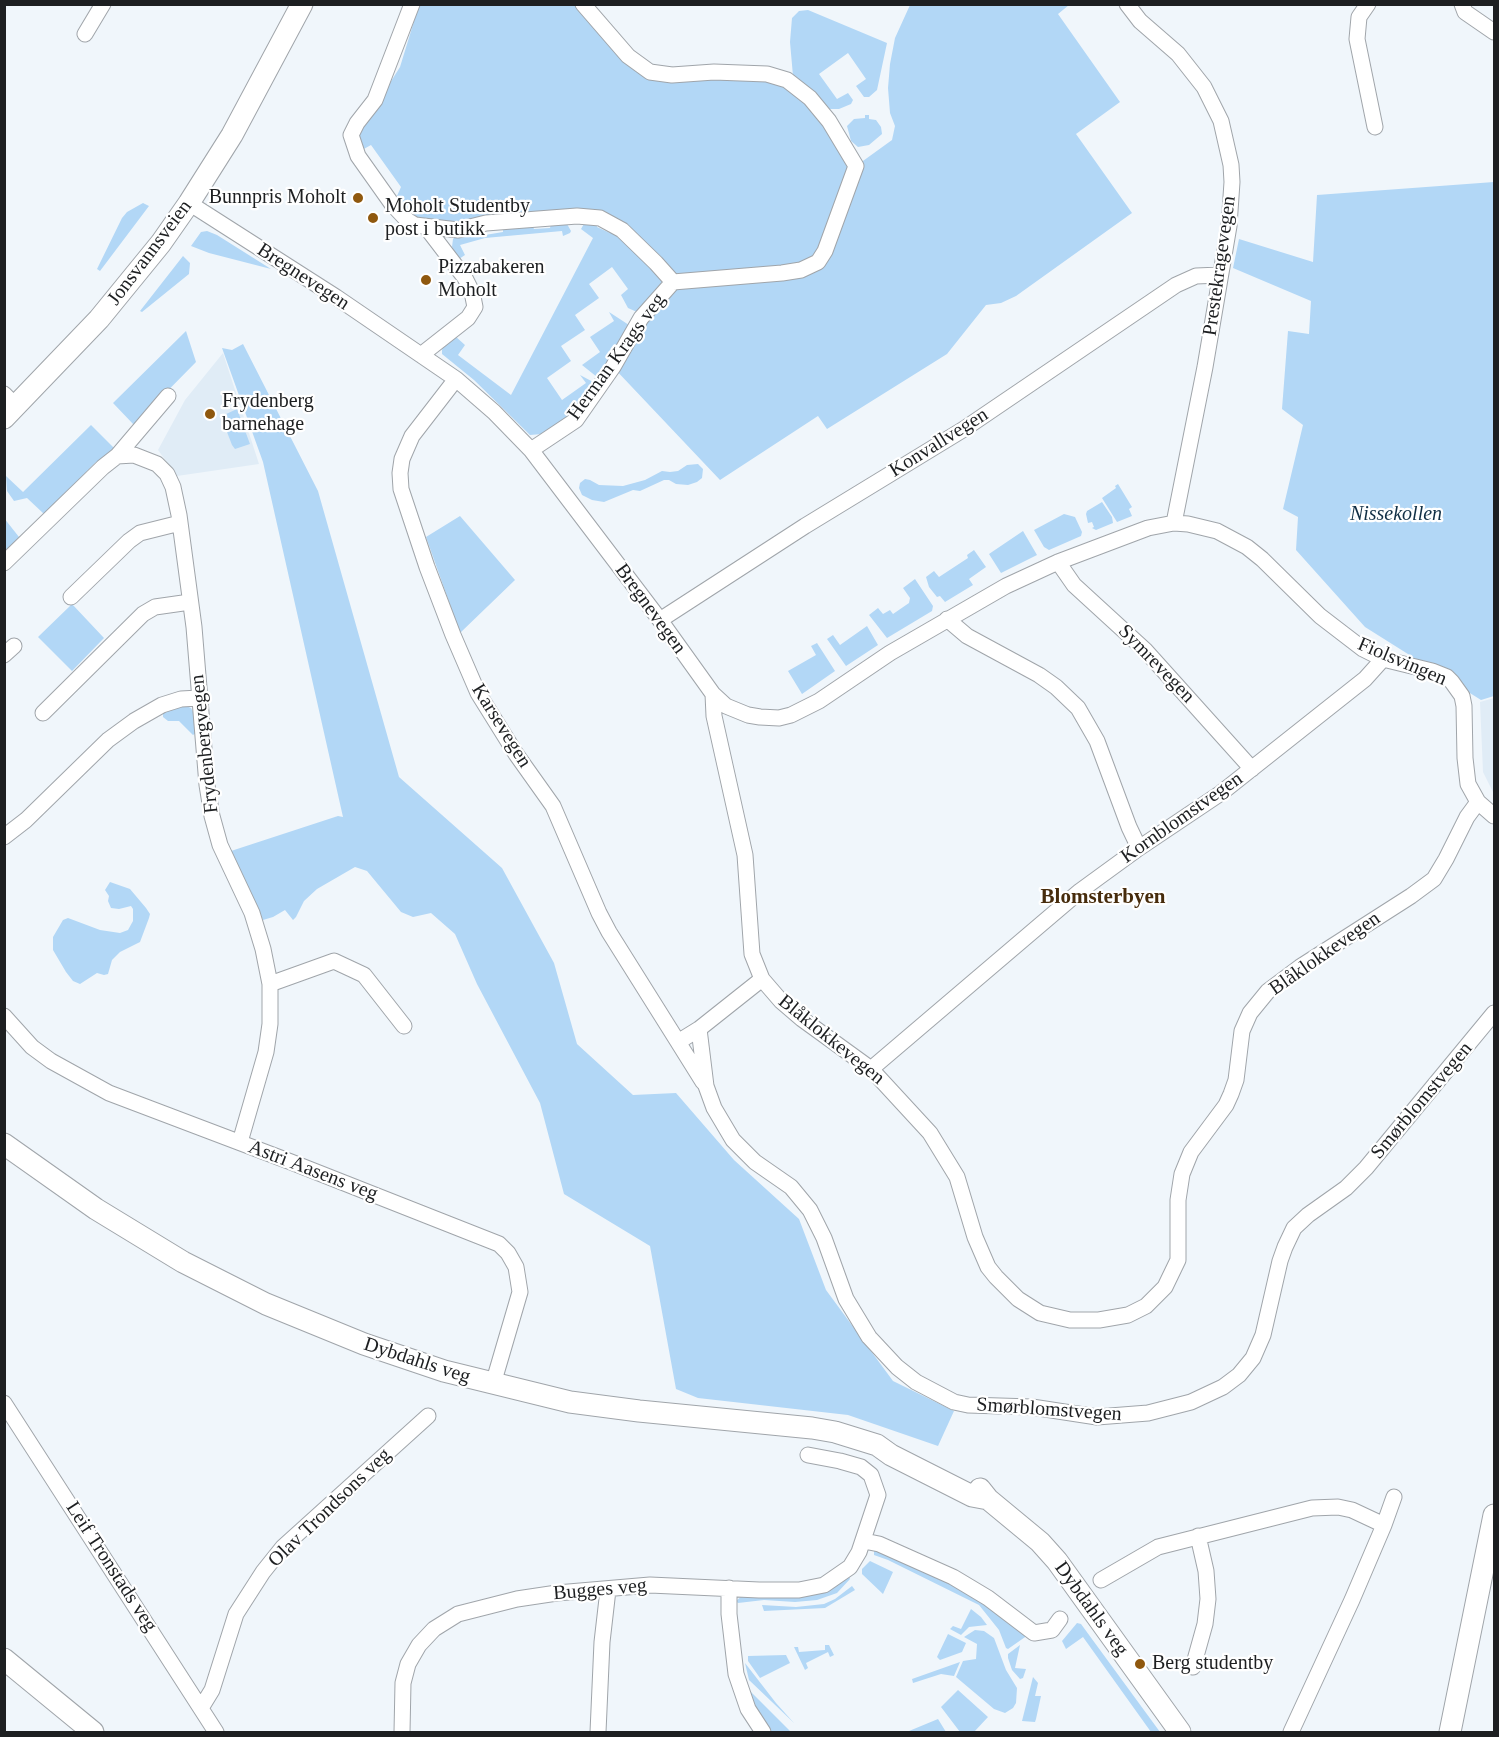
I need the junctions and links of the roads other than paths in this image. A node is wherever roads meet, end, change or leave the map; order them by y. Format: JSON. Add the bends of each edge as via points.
{"nodes":[{"id":1,"x":103,"y":4,"type":"edge"},
{"id":2,"x":302,"y":4,"type":"edge"},
{"id":3,"x":412,"y":4,"type":"edge"},
{"id":4,"x":583,"y":4,"type":"edge"},
{"id":5,"x":1127,"y":4,"type":"edge"},
{"id":6,"x":1462,"y":4,"type":"edge"},
{"id":7,"x":1363,"y":11,"type":"edge"},
{"id":8,"x":1494,"y":32,"type":"edge"},
{"id":9,"x":85,"y":34,"type":"dead end"},
{"id":10,"x":1376,"y":127,"type":"dead end"},
{"id":11,"x":189,"y":203,"type":"junction"},
{"id":12,"x":426,"y":227,"type":"junction"},
{"id":13,"x":1220,"y":275,"type":"junction"},
{"id":14,"x":673,"y":282,"type":"junction"},
{"id":15,"x":421,"y":355,"type":"junction"},
{"id":16,"x":456,"y":379,"type":"junction"},
{"id":17,"x":168,"y":396,"type":"dead end"},
{"id":18,"x":8,"y":406,"type":"edge"},
{"id":19,"x":531,"y":450,"type":"junction"},
{"id":20,"x":117,"y":456,"type":"junction"},
{"id":21,"x":1174,"y":523,"type":"junction"},
{"id":22,"x":180,"y":524,"type":"junction"},
{"id":23,"x":1058,"y":562,"type":"junction"},
{"id":24,"x":4,"y":563,"type":"edge"},
{"id":25,"x":71,"y":597,"type":"dead end"},
{"id":26,"x":190,"y":602,"type":"junction"},
{"id":27,"x":660,"y":620,"type":"junction"},
{"id":28,"x":947,"y":620,"type":"junction"},
{"id":29,"x":1383,"y":659,"type":"junction"},
{"id":30,"x":712,"y":694,"type":"junction"},
{"id":31,"x":199,"y":698,"type":"junction"},
{"id":32,"x":43,"y":713,"type":"dead end"},
{"id":33,"x":1252,"y":769,"type":"junction"},
{"id":34,"x":1478,"y":802,"type":"junction"},
{"id":35,"x":1494,"y":816,"type":"edge"},
{"id":36,"x":4,"y":837,"type":"edge"},
{"id":37,"x":1139,"y":848,"type":"junction"},
{"id":38,"x":762,"y":979,"type":"junction"},
{"id":39,"x":270,"y":984,"type":"junction"},
{"id":40,"x":1494,"y":1013,"type":"edge"},
{"id":41,"x":4,"y":1016,"type":"edge"},
{"id":42,"x":404,"y":1026,"type":"dead end"},
{"id":43,"x":699,"y":1029,"type":"junction"},
{"id":44,"x":678,"y":1042,"type":"junction"},
{"id":45,"x":871,"y":1069,"type":"junction"},
{"id":46,"x":706,"y":1086,"type":"junction"},
{"id":47,"x":240,"y":1143,"type":"junction"},
{"id":48,"x":4,"y":1144,"type":"edge"},
{"id":49,"x":493,"y":1384,"type":"junction"},
{"id":50,"x":4,"y":1403,"type":"edge"},
{"id":51,"x":428,"y":1416,"type":"dead end"},
{"id":52,"x":808,"y":1455,"type":"dead end"},
{"id":53,"x":1394,"y":1497,"type":"dead end"},
{"id":54,"x":1494,"y":1515,"type":"edge"},
{"id":55,"x":1384,"y":1525,"type":"junction"},
{"id":56,"x":1198,"y":1536,"type":"junction"},
{"id":57,"x":864,"y":1541,"type":"junction"},
{"id":58,"x":1101,"y":1580,"type":"dead end"},
{"id":59,"x":729,"y":1588,"type":"junction"},
{"id":60,"x":608,"y":1590,"type":"junction"},
{"id":61,"x":1060,"y":1619,"type":"dead end"},
{"id":62,"x":4,"y":1659,"type":"edge"},
{"id":63,"x":1193,"y":1667,"type":"dead end"},
{"id":64,"x":201,"y":1708,"type":"junction"},
{"id":65,"x":93,"y":1732,"type":"edge"},
{"id":66,"x":216,"y":1732,"type":"edge"},
{"id":67,"x":402,"y":1732,"type":"edge"},
{"id":68,"x":598,"y":1732,"type":"edge"},
{"id":69,"x":762,"y":1732,"type":"edge"},
{"id":70,"x":1180,"y":1732,"type":"edge"},
{"id":71,"x":1291,"y":1732,"type":"edge"},
{"id":72,"x":1450,"y":1732,"type":"edge"}],
"edges":[{"from":1,"to":9,"type":"street"},
{"from":2,"to":11,"type":"main road","name":"Jonsvannsveien","via":[[251,101]]},
{"from":3,"to":12,"type":"street","name":"Herman Krags veg","via":[[375,100],[351,135],[358,156],[402,216]]},
{"from":4,"to":14,"type":"street","name":"Herman Krags veg","via":[[628,56],[650,72],[672,75],[743,71],[787,80],[810,98],[829,121],[856,166],[818,262],[782,273]]},
{"from":5,"to":13,"type":"street","name":"Prestekragevegen","via":[[1194,72],[1221,121],[1232,182]]},
{"from":6,"to":8,"type":"street","via":[[1465,12]]},
{"from":7,"to":10,"type":"street","via":[[1357,39]]},
{"from":11,"to":15,"type":"street","name":"Bregnevegen"},
{"from":11,"to":18,"type":"main road","name":"Jonsvannsveien","via":[[99,319]]},
{"from":12,"to":14,"type":"street","name":"Herman Krags veg","via":[[458,230],[486,223],[577,216],[600,218],[622,230]]},
{"from":12,"to":15,"type":"street","name":"Herman Krags veg","via":[[465,278],[475,307],[468,318]]},
{"from":13,"to":21,"type":"street","name":"Prestekragevegen"},
{"from":13,"to":27,"type":"street","name":"Konvallvegen","via":[[1196,276],[1176,285],[964,429]]},
{"from":14,"to":19,"type":"street","name":"Herman Krags veg","via":[[641,318],[576,420]]},
{"from":15,"to":16,"type":"street","name":"Bregnevegen"},
{"from":16,"to":19,"type":"street","name":"Bregnevegen"},
{"from":16,"to":44,"type":"street","name":"Karsevegen","via":[[406,448],[400,473],[405,505],[478,693],[553,806],[599,914]]},
{"from":17,"to":20,"type":"street"},
{"from":19,"to":27,"type":"street","name":"Bregnevegen"},
{"from":20,"to":22,"type":"street","name":"Frydenbergvegen","via":[[149,459],[162,469],[173,488]]},
{"from":20,"to":24,"type":"street"},
{"from":21,"to":23,"type":"street","name":"Bregnevegen","via":[[1148,528]]},
{"from":21,"to":29,"type":"street","name":"Fiolsvingen","via":[[1202,526],[1247,547],[1342,635]]},
{"from":22,"to":25,"type":"street","via":[[140,533]]},
{"from":22,"to":26,"type":"street","name":"Frydenbergvegen"},
{"from":23,"to":28,"type":"street","name":"Bregnevegen","via":[[1005,586]]},
{"from":23,"to":33,"type":"street","name":"Symrevegen","via":[[1074,585],[1145,650]]},
{"from":26,"to":31,"type":"street","name":"Frydenbergvegen"},
{"from":26,"to":32,"type":"street","via":[[155,607],[143,614]]},
{"from":27,"to":30,"type":"street","name":"Bregnevegen"},
{"from":28,"to":30,"type":"street","name":"Bregnevegen","via":[[791,715],[748,715],[726,706]]},
{"from":28,"to":37,"type":"street","via":[[967,636],[1039,675],[1078,708],[1096,741]]},
{"from":29,"to":33,"type":"street","name":"Kornblomstvegen","via":[[1365,679]]},
{"from":29,"to":34,"type":"street","name":"Fiolsvingen","via":[[1440,674],[1457,688],[1466,717],[1468,784]]},
{"from":30,"to":38,"type":"street","name":"Blåklokkevegen","via":[[745,855],[752,954]]},
{"from":31,"to":36,"type":"street","via":[[162,705],[134,721],[108,740]]},
{"from":31,"to":39,"type":"street","name":"Frydenbergvegen","via":[[212,816],[220,845],[252,913]]},
{"from":33,"to":37,"type":"street","name":"Kornblomstvegen"},
{"from":34,"to":35,"type":"street","name":"Fiolsvingen"},
{"from":34,"to":45,"type":"street","name":"Blåklokkevegen","via":[[1434,879],[1300,967],[1268,991],[1250,1013],[1242,1031],[1231,1094],[1191,1152],[1182,1174],[1175,1268],[1160,1293],[1136,1311],[1099,1320],[1070,1320],[1040,1313],[1018,1299],[988,1267],[957,1177],[940,1147]]},
{"from":37,"to":45,"type":"street","name":"Kornblomstvegen","via":[[1080,891]]},
{"from":38,"to":43,"type":"street"},
{"from":38,"to":45,"type":"street","name":"Blåklokkevegen","via":[[802,1019]]},
{"from":39,"to":42,"type":"street","via":[[334,961],[364,975]]},
{"from":39,"to":47,"type":"street","name":"Frydenbergvegen","via":[[266,1052]]},
{"from":40,"to":46,"type":"street","name":"Smørblomstvegen","via":[[1366,1168],[1294,1228],[1280,1261],[1263,1335],[1246,1368],[1223,1387],[1191,1402],[1131,1416],[1097,1417],[1023,1406],[968,1405],[940,1396],[910,1377],[882,1353],[855,1315],[810,1210],[791,1187],[755,1162],[733,1140]]},
{"from":41,"to":47,"type":"street","name":"Astri Aasens veg","via":[[32,1047],[74,1075],[109,1093]]},
{"from":43,"to":44,"type":"street"},
{"from":43,"to":46,"type":"street","name":"Smørblomstvegen"},
{"from":44,"to":46,"type":"street","name":"Smørblomstvegen"},
{"from":47,"to":49,"type":"street","name":"Astri Aasens veg","via":[[499,1244],[516,1268],[520,1292]]},
{"from":48,"to":49,"type":"main road","name":"Dybdahls veg","via":[[124,1228],[234,1288],[364,1344]]},
{"from":49,"to":70,"type":"main road","name":"Dybdahls veg","via":[[570,1402],[639,1412],[835,1432],[877,1445],[972,1496],[988,1499],[1040,1542],[1057,1562]]},
{"from":50,"to":64,"type":"street","name":"Leif Tronstads veg"},
{"from":51,"to":64,"type":"street","name":"Olav Trondsons veg","via":[[283,1547],[263,1572],[236,1614],[212,1690]]},
{"from":52,"to":57,"type":"street","name":"Bugges veg","via":[[861,1467],[871,1476],[878,1495]]},
{"from":53,"to":55,"type":"street"},
{"from":54,"to":72,"type":"main road"},
{"from":55,"to":56,"type":"street","name":"Dybdahls veg","via":[[1352,1510],[1327,1507]]},
{"from":55,"to":71,"type":"street"},
{"from":56,"to":58,"type":"street","name":"Dybdahls veg","via":[[1158,1547]]},
{"from":56,"to":63,"type":"street","via":[[1208,1599]]},
{"from":57,"to":59,"type":"street","name":"Bugges veg","via":[[850,1567],[824,1585],[799,1590]]},
{"from":57,"to":61,"type":"street","via":[[953,1577],[1034,1632],[1052,1630]]},
{"from":59,"to":60,"type":"street","name":"Bugges veg","via":[[650,1585]]},
{"from":59,"to":69,"type":"street","via":[[736,1674],[748,1709]]},
{"from":60,"to":67,"type":"street","name":"Bugges veg","via":[[517,1599],[446,1620],[419,1646],[408,1664],[403,1683]]},
{"from":60,"to":68,"type":"street"},
{"from":62,"to":65,"type":"main road"},
{"from":64,"to":66,"type":"street","name":"Leif Tronstads veg"}]}
